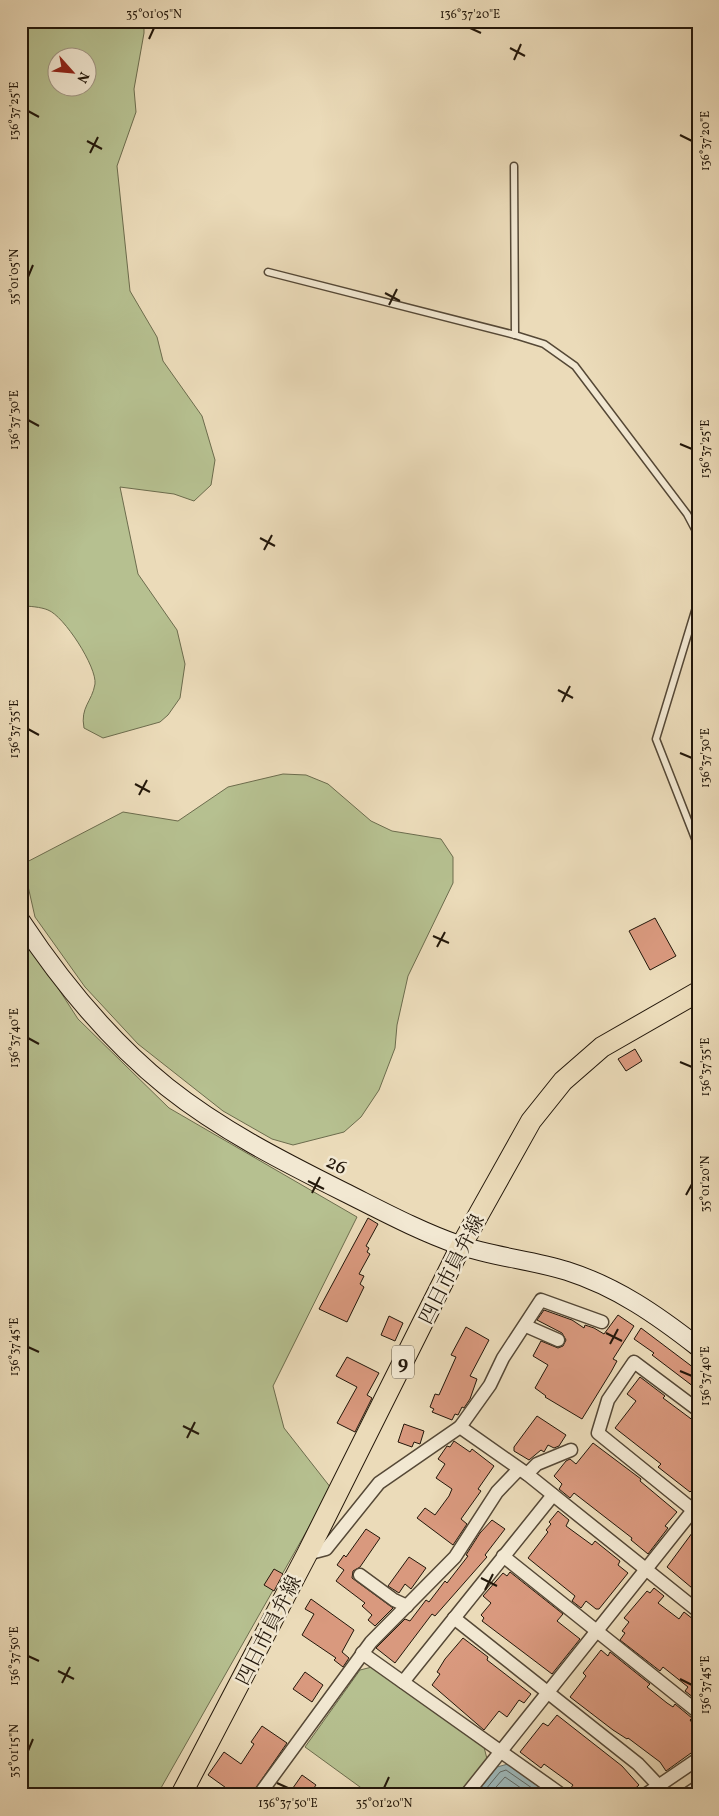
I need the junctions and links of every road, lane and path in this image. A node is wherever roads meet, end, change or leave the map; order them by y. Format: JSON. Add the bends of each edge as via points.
{"nodes":[{"id":1,"x":514,"y":166,"type":"dead end"},
{"id":2,"x":268,"y":272,"type":"dead end"},
{"id":3,"x":516,"y":335,"type":"junction"},
{"id":4,"x":698,"y":572,"type":"edge"},
{"id":5,"x":698,"y":601,"type":"edge"},
{"id":6,"x":698,"y":846,"type":"edge"},
{"id":7,"x":21,"y":921,"type":"edge"},
{"id":8,"x":698,"y":992,"type":"edge"},
{"id":9,"x":461,"y":1246,"type":"junction"},
{"id":10,"x":602,"y":1322,"type":"dead end"},
{"id":11,"x":526,"y":1326,"type":"junction"},
{"id":12,"x":558,"y":1340,"type":"dead end"},
{"id":13,"x":698,"y":1347,"type":"edge"},
{"id":14,"x":698,"y":1410,"type":"edge"},
{"id":15,"x":460,"y":1427,"type":"junction"},
{"id":16,"x":571,"y":1450,"type":"dead end"},
{"id":17,"x":523,"y":1472,"type":"junction"},
{"id":18,"x":553,"y":1495,"type":"junction"},
{"id":19,"x":696,"y":1509,"type":"edge"},
{"id":20,"x":307,"y":1554,"type":"junction"},
{"id":21,"x":503,"y":1556,"type":"junction"},
{"id":22,"x":645,"y":1568,"type":"junction"},
{"id":23,"x":360,"y":1575,"type":"dead end"},
{"id":24,"x":406,"y":1606,"type":"junction"},
{"id":25,"x":698,"y":1611,"type":"edge"},
{"id":26,"x":454,"y":1618,"type":"junction"},
{"id":27,"x":596,"y":1630,"type":"junction"},
{"id":28,"x":362,"y":1653,"type":"junction"},
{"id":29,"x":403,"y":1682,"type":"junction"},
{"id":30,"x":548,"y":1692,"type":"junction"},
{"id":31,"x":698,"y":1712,"type":"edge"},
{"id":32,"x":501,"y":1751,"type":"junction"},
{"id":33,"x":698,"y":1759,"type":"edge"},
{"id":34,"x":658,"y":1785,"type":"junction"},
{"id":35,"x":698,"y":1787,"type":"edge"},
{"id":36,"x":181,"y":1795,"type":"edge"},
{"id":37,"x":259,"y":1795,"type":"edge"},
{"id":38,"x":466,"y":1795,"type":"edge"},
{"id":39,"x":562,"y":1795,"type":"edge"},
{"id":40,"x":644,"y":1795,"type":"edge"},
{"id":41,"x":686,"y":1795,"type":"edge"}],
"edges":[{"from":1,"to":3,"type":"lane"},
{"from":2,"to":3,"type":"lane"},
{"from":3,"to":4,"type":"lane","via":[[553,349],[586,378],[687,514],[696,532]]},
{"from":5,"to":6,"type":"lane","via":[[656,739]]},
{"from":7,"to":9,"type":"street","name":"26","via":[[79,1000],[168,1087],[270,1155],[425,1232]]},
{"from":8,"to":9,"type":"main road","name":"四日市員弁線","number":"9","via":[[602,1047],[563,1081],[531,1121]]},
{"from":9,"to":13,"type":"street","name":"26","via":[[560,1269],[592,1280],[624,1294]]},
{"from":9,"to":20,"type":"main road","name":"四日市員弁線","number":"9"},
{"from":10,"to":11,"type":"street","via":[[541,1300]]},
{"from":11,"to":12,"type":"street"},
{"from":11,"to":15,"type":"street"},
{"from":14,"to":19,"type":"street","via":[[634,1362],[608,1400],[598,1433]]},
{"from":15,"to":17,"type":"street"},
{"from":15,"to":20,"type":"street","via":[[379,1483],[326,1549]]},
{"from":16,"to":17,"type":"street"},
{"from":17,"to":18,"type":"street"},
{"from":17,"to":24,"type":"street","via":[[497,1492],[455,1557]]},
{"from":18,"to":21,"type":"street"},
{"from":18,"to":22,"type":"street"},
{"from":19,"to":22,"type":"street"},
{"from":20,"to":36,"type":"main road","name":"四日市員弁線","number":"9"},
{"from":21,"to":26,"type":"street"},
{"from":21,"to":27,"type":"street"},
{"from":22,"to":25,"type":"street"},
{"from":22,"to":27,"type":"street"},
{"from":23,"to":24,"type":"street"},
{"from":24,"to":28,"type":"street"},
{"from":26,"to":29,"type":"street"},
{"from":26,"to":30,"type":"street"},
{"from":27,"to":30,"type":"street"},
{"from":27,"to":31,"type":"street"},
{"from":28,"to":29,"type":"street"},
{"from":28,"to":37,"type":"street"},
{"from":29,"to":32,"type":"street"},
{"from":30,"to":32,"type":"street"},
{"from":30,"to":34,"type":"street","via":[[638,1764]]},
{"from":32,"to":38,"type":"street"},
{"from":32,"to":39,"type":"street"},
{"from":33,"to":34,"type":"street"},
{"from":34,"to":40,"type":"street"},
{"from":35,"to":41,"type":"street"}]}
